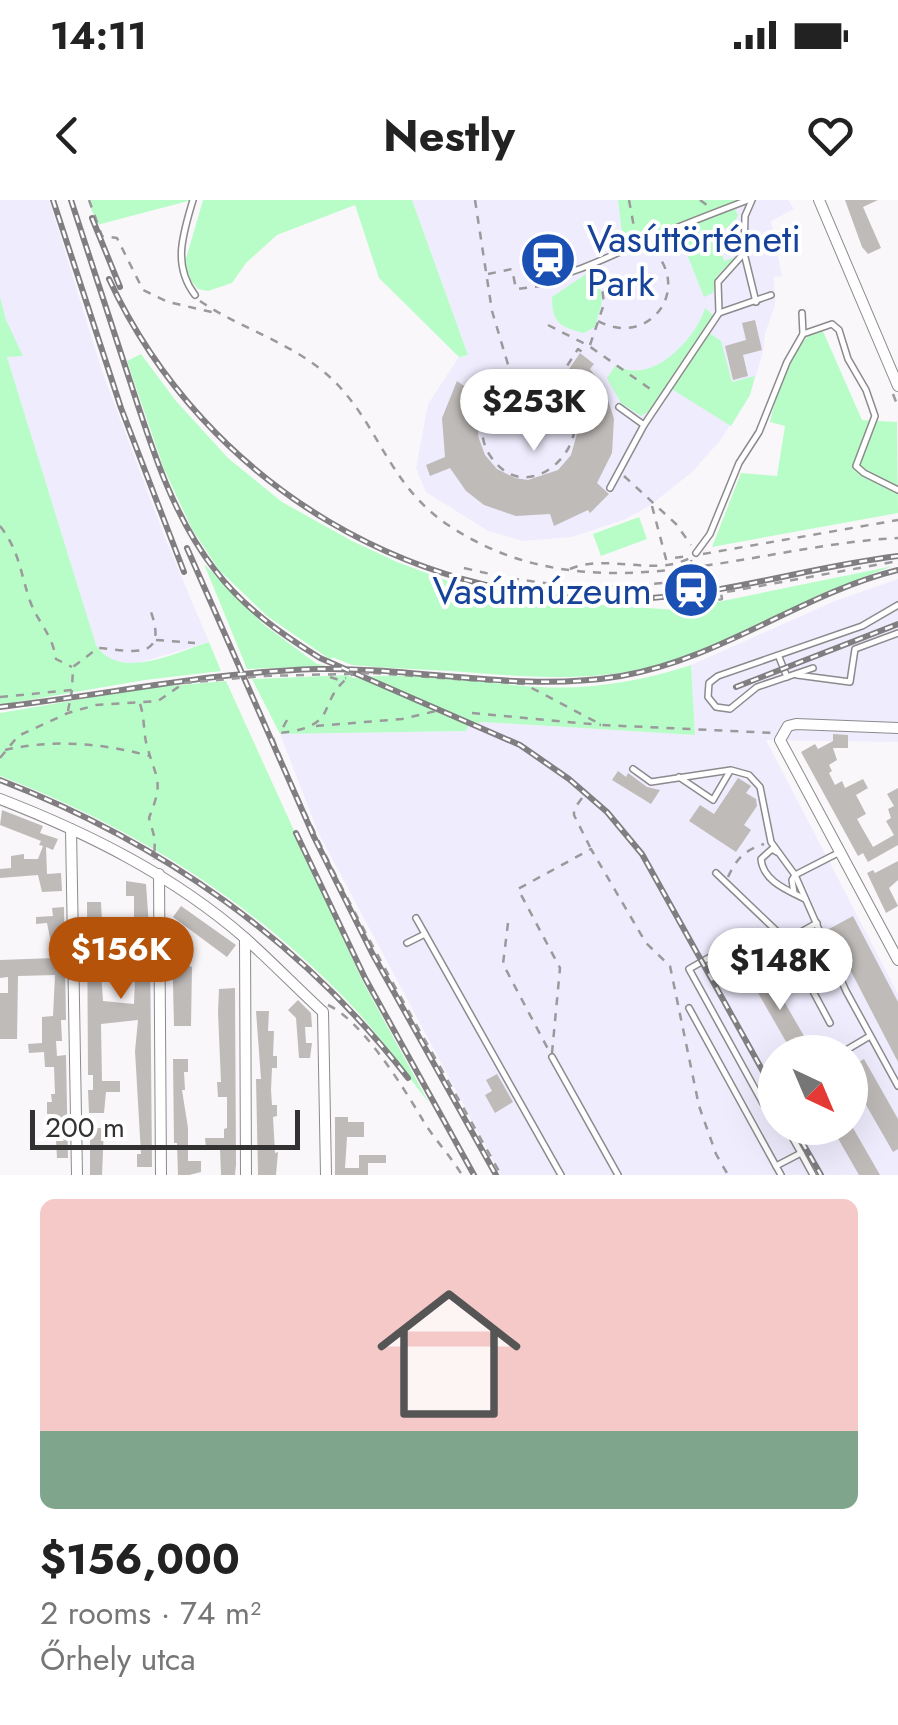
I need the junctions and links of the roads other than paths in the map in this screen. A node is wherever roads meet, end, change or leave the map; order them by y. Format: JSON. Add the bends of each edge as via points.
{"nodes":[{"id":1,"x":193,"y":200,"type":"edge"},
{"id":2,"x":750,"y":200,"type":"edge"},
{"id":3,"x":819,"y":200,"type":"edge"},
{"id":4,"x":744,"y":253,"type":"junction"},
{"id":5,"x":545,"y":282,"type":"road end"},
{"id":6,"x":195,"y":295,"type":"road end"},
{"id":7,"x":771,"y":295,"type":"dead end"},
{"id":8,"x":756,"y":302,"type":"junction"},
{"id":9,"x":719,"y":313,"type":"junction"},
{"id":10,"x":802,"y":313,"type":"dead end"},
{"id":11,"x":803,"y":334,"type":"junction"},
{"id":12,"x":898,"y":346,"type":"edge"},
{"id":13,"x":884,"y":352,"type":"junction"},
{"id":14,"x":898,"y":386,"type":"edge"},
{"id":15,"x":619,"y":407,"type":"dead end"},
{"id":16,"x":644,"y":425,"type":"junction"},
{"id":17,"x":610,"y":488,"type":"dead end"},
{"id":18,"x":898,"y":490,"type":"edge"},
{"id":19,"x":693,"y":555,"type":"road end"},
{"id":20,"x":898,"y":605,"type":"edge"},
{"id":21,"x":898,"y":633,"type":"edge"},
{"id":22,"x":779,"y":656,"type":"junction"},
{"id":23,"x":813,"y":668,"type":"dead end"},
{"id":24,"x":791,"y":676,"type":"junction"},
{"id":25,"x":898,"y":728,"type":"edge"},
{"id":26,"x":633,"y":769,"type":"dead end"},
{"id":27,"x":730,"y":770,"type":"junction"},
{"id":28,"x":677,"y":776,"type":"junction"},
{"id":29,"x":0,"y":799,"type":"edge"},
{"id":30,"x":71,"y":829,"type":"junction"},
{"id":31,"x":840,"y":852,"type":"junction"},
{"id":32,"x":779,"y":854,"type":"junction"},
{"id":33,"x":156,"y":872,"type":"junction"},
{"id":34,"x":716,"y":873,"type":"dead end"},
{"id":35,"x":796,"y":876,"type":"junction"},
{"id":36,"x":794,"y":894,"type":"junction"},
{"id":37,"x":807,"y":901,"type":"junction"},
{"id":38,"x":416,"y":918,"type":"dead end"},
{"id":39,"x":817,"y":923,"type":"junction"},
{"id":40,"x":425,"y":934,"type":"junction"},
{"id":41,"x":245,"y":938,"type":"junction"},
{"id":42,"x":786,"y":942,"type":"junction"},
{"id":43,"x":407,"y":943,"type":"dead end"},
{"id":44,"x":898,"y":960,"type":"edge"},
{"id":45,"x":689,"y":1008,"type":"dead end"},
{"id":46,"x":830,"y":1023,"type":"dead end"},
{"id":47,"x":870,"y":1036,"type":"joint"},
{"id":48,"x":552,"y":1057,"type":"road end"},
{"id":49,"x":898,"y":1086,"type":"edge"},
{"id":50,"x":758,"y":1094,"type":"edge"},
{"id":51,"x":796,"y":1145,"type":"edge"},
{"id":52,"x":800,"y":1153,"type":"junction"},
{"id":53,"x":776,"y":1166,"type":"junction"},
{"id":54,"x":77,"y":1175,"type":"edge"},
{"id":55,"x":161,"y":1175,"type":"edge"},
{"id":56,"x":246,"y":1175,"type":"edge"},
{"id":57,"x":326,"y":1175,"type":"edge"},
{"id":58,"x":561,"y":1175,"type":"edge"},
{"id":59,"x":618,"y":1175,"type":"edge"},
{"id":60,"x":781,"y":1175,"type":"edge"},
{"id":61,"x":813,"y":1175,"type":"edge"}],
"edges":[{"from":1,"to":6,"type":"lane","via":[[180,245],[183,280]]},
{"from":2,"to":4,"type":"lane"},
{"from":2,"to":5,"type":"lane"},
{"from":3,"to":13,"type":"street"},
{"from":4,"to":8,"type":"lane"},
{"from":4,"to":9,"type":"lane","via":[[720,276]]},
{"from":7,"to":8,"type":"lane"},
{"from":8,"to":9,"type":"lane"},
{"from":9,"to":16,"type":"lane"},
{"from":10,"to":11,"type":"lane"},
{"from":11,"to":18,"type":"lane","via":[[832,324],[840,330],[874,416],[856,466]]},
{"from":11,"to":19,"type":"lane","via":[[710,534]]},
{"from":12,"to":13,"type":"street"},
{"from":13,"to":14,"type":"street"},
{"from":15,"to":16,"type":"lane"},
{"from":16,"to":17,"type":"lane"},
{"from":20,"to":22,"type":"lane","via":[[862,626]]},
{"from":21,"to":24,"type":"lane","via":[[856,649],[850,682]]},
{"from":22,"to":24,"type":"lane"},
{"from":22,"to":24,"type":"lane","via":[[714,678],[709,700],[730,709],[756,687]]},
{"from":23,"to":24,"type":"lane"},
{"from":25,"to":31,"type":"street","via":[[796,724],[782,734]]},
{"from":26,"to":28,"type":"lane","via":[[651,782]]},
{"from":27,"to":28,"type":"lane"},
{"from":27,"to":28,"type":"lane","via":[[713,800]]},
{"from":27,"to":32,"type":"lane","via":[[749,775],[760,787],[770,842]]},
{"from":29,"to":30,"type":"street"},
{"from":30,"to":33,"type":"street"},
{"from":30,"to":54,"type":"street"},
{"from":31,"to":35,"type":"lane"},
{"from":31,"to":44,"type":"street"},
{"from":32,"to":35,"type":"lane"},
{"from":32,"to":36,"type":"lane","via":[[765,852],[762,869]]},
{"from":33,"to":41,"type":"street"},
{"from":33,"to":55,"type":"street"},
{"from":34,"to":42,"type":"lane"},
{"from":35,"to":36,"type":"lane"},
{"from":35,"to":37,"type":"lane"},
{"from":36,"to":37,"type":"lane"},
{"from":37,"to":39,"type":"lane"},
{"from":38,"to":40,"type":"lane"},
{"from":39,"to":42,"type":"lane"},
{"from":39,"to":47,"type":"lane"},
{"from":40,"to":43,"type":"lane"},
{"from":40,"to":58,"type":"lane"},
{"from":41,"to":56,"type":"street"},
{"from":41,"to":57,"type":"street","via":[[320,1009]]},
{"from":42,"to":46,"type":"lane"},
{"from":42,"to":50,"type":"lane","via":[[737,968],[726,948],[689,970]]},
{"from":45,"to":53,"type":"lane"},
{"from":47,"to":49,"type":"lane"},
{"from":48,"to":59,"type":"lane"},
{"from":51,"to":52,"type":"lane"},
{"from":52,"to":53,"type":"lane"},
{"from":52,"to":61,"type":"lane"},
{"from":53,"to":60,"type":"lane"}]}
